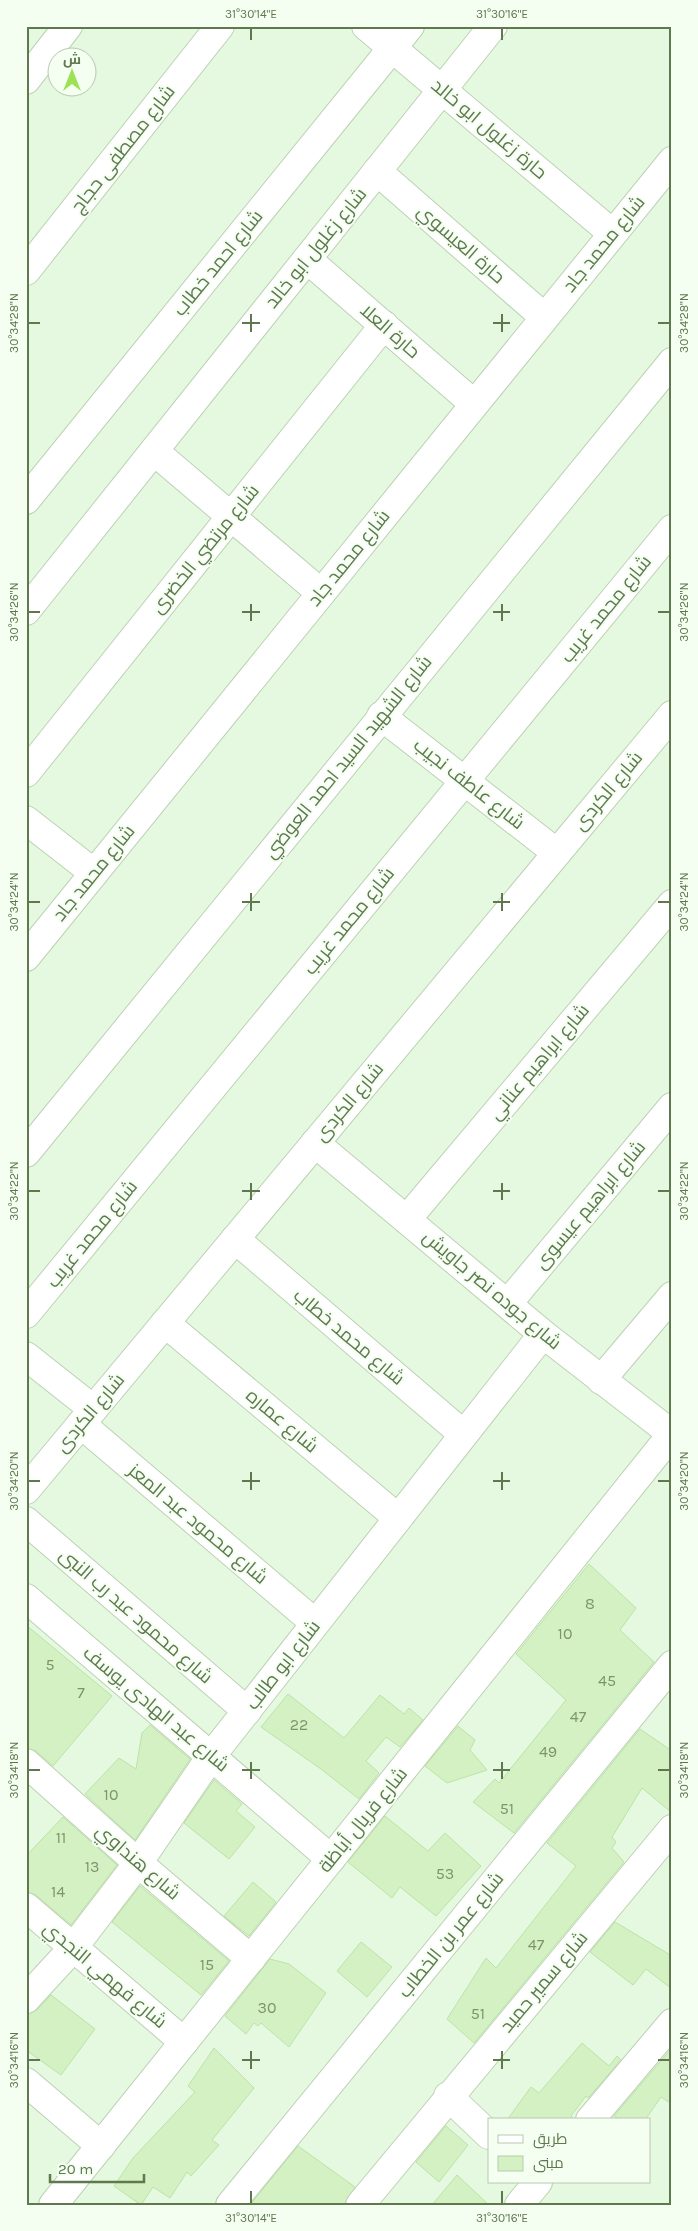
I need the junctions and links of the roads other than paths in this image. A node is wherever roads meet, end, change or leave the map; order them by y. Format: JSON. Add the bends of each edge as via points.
{"nodes":[{"id":1,"x":68,"y":26,"type":"edge"},
{"id":2,"x":220,"y":26,"type":"edge"},
{"id":3,"x":366,"y":26,"type":"edge"},
{"id":4,"x":410,"y":26,"type":"edge"},
{"id":5,"x":493,"y":26,"type":"edge"},
{"id":6,"x":392,"y":48,"type":"junction"},
{"id":7,"x":26,"y":80,"type":"edge"},
{"id":8,"x":442,"y":90,"type":"junction"},
{"id":9,"x":672,"y":160,"type":"edge"},
{"id":10,"x":377,"y":170,"type":"junction"},
{"id":11,"x":612,"y":232,"type":"junction"},
{"id":12,"x":307,"y":259,"type":"junction"},
{"id":13,"x":26,"y":271,"type":"edge"},
{"id":14,"x":544,"y":317,"type":"junction"},
{"id":15,"x":384,"y":325,"type":"junction"},
{"id":16,"x":672,"y":362,"type":"edge"},
{"id":17,"x":473,"y":403,"type":"junction"},
{"id":18,"x":154,"y":451,"type":"junction"},
{"id":19,"x":26,"y":500,"type":"edge"},
{"id":20,"x":231,"y":516,"type":"junction"},
{"id":21,"x":672,"y":529,"type":"edge"},
{"id":22,"x":321,"y":593,"type":"junction"},
{"id":23,"x":26,"y":611,"type":"edge"},
{"id":24,"x":672,"y":715,"type":"edge"},
{"id":25,"x":381,"y":716,"type":"junction"},
{"id":26,"x":26,"y":773,"type":"edge"},
{"id":27,"x":464,"y":781,"type":"junction"},
{"id":28,"x":26,"y":820,"type":"edge"},
{"id":29,"x":557,"y":853,"type":"junction"},
{"id":30,"x":94,"y":874,"type":"junction"},
{"id":31,"x":672,"y":904,"type":"edge"},
{"id":32,"x":26,"y":957,"type":"edge"},
{"id":33,"x":672,"y":1107,"type":"edge"},
{"id":34,"x":315,"y":1143,"type":"junction"},
{"id":35,"x":26,"y":1153,"type":"edge"},
{"id":36,"x":407,"y":1220,"type":"junction"},
{"id":37,"x":235,"y":1239,"type":"junction"},
{"id":38,"x":672,"y":1296,"type":"edge"},
{"id":39,"x":508,"y":1303,"type":"junction"},
{"id":40,"x":26,"y":1314,"type":"edge"},
{"id":41,"x":165,"y":1323,"type":"junction"},
{"id":42,"x":543,"y":1334,"type":"junction"},
{"id":43,"x":26,"y":1356,"type":"edge"},
{"id":44,"x":602,"y":1380,"type":"junction"},
{"id":45,"x":87,"y":1416,"type":"junction"},
{"id":46,"x":464,"y":1434,"type":"junction"},
{"id":47,"x":672,"y":1434,"type":"edge"},
{"id":48,"x":26,"y":1490,"type":"edge"},
{"id":49,"x":398,"y":1518,"type":"junction"},
{"id":50,"x":26,"y":1522,"type":"edge"},
{"id":51,"x":26,"y":1598,"type":"edge"},
{"id":52,"x":315,"y":1623,"type":"junction"},
{"id":53,"x":672,"y":1665,"type":"edge"},
{"id":54,"x":247,"y":1711,"type":"junction"},
{"id":55,"x":212,"y":1755,"type":"junction"},
{"id":56,"x":26,"y":1763,"type":"edge"},
{"id":57,"x":672,"y":1829,"type":"edge"},
{"id":58,"x":331,"y":1859,"type":"junction"},
{"id":59,"x":138,"y":1863,"type":"junction"},
{"id":60,"x":26,"y":1907,"type":"edge"},
{"id":61,"x":73,"y":1948,"type":"junction"},
{"id":62,"x":251,"y":1959,"type":"junction"},
{"id":63,"x":26,"y":1999,"type":"edge"},
{"id":64,"x":672,"y":2023,"type":"edge"},
{"id":65,"x":184,"y":2042,"type":"junction"},
{"id":66,"x":26,"y":2082,"type":"edge"},
{"id":67,"x":448,"y":2096,"type":"junction"},
{"id":68,"x":592,"y":2118,"type":"edge"},
{"id":69,"x":488,"y":2134,"type":"edge"},
{"id":70,"x":101,"y":2146,"type":"junction"},
{"id":71,"x":536,"y":2184,"type":"edge"},
{"id":72,"x":54,"y":2205,"type":"edge"},
{"id":73,"x":230,"y":2205,"type":"edge"},
{"id":74,"x":360,"y":2205,"type":"edge"},
{"id":75,"x":519,"y":2205,"type":"edge"}],
"edges":[{"from":1,"to":7,"type":"street"},
{"from":2,"to":13,"type":"street","name":"شارع مصطفى حجاج"},
{"from":3,"to":6,"type":"street","name":"حارة زغلول ابو خالد"},
{"from":4,"to":6,"type":"street","name":"شارع احمد خطاب"},
{"from":5,"to":8,"type":"street","name":"شارع زغلول ابو خالد"},
{"from":6,"to":8,"type":"street","name":"حارة زغلول ابو خالد"},
{"from":6,"to":19,"type":"street","name":"شارع احمد خطاب"},
{"from":8,"to":10,"type":"street","name":"شارع زغلول ابو خالد"},
{"from":8,"to":11,"type":"street","name":"حارة زغلول ابو خالد"},
{"from":9,"to":11,"type":"street","name":"شارع محمد جاد"},
{"from":10,"to":12,"type":"street","name":"شارع زغلول ابو خالد"},
{"from":10,"to":14,"type":"street","name":"حارة العيسوي"},
{"from":11,"to":14,"type":"street","name":"شارع محمد جاد"},
{"from":12,"to":15,"type":"street","name":"حارة العلا"},
{"from":12,"to":18,"type":"street","name":"شارع زغلول ابو خالد"},
{"from":14,"to":17,"type":"street","name":"شارع محمد جاد"},
{"from":15,"to":17,"type":"street","name":"حارة العلا"},
{"from":15,"to":20,"type":"street","name":"شارع مرتضي الخضرى"},
{"from":16,"to":25,"type":"street","name":"شارع الشهيد السيد احمد العوضي"},
{"from":17,"to":22,"type":"street","name":"شارع محمد جاد"},
{"from":18,"to":20,"type":"street"},
{"from":18,"to":23,"type":"street","name":"شارع زغلول ابو خالد"},
{"from":20,"to":22,"type":"street"},
{"from":20,"to":26,"type":"street","name":"شارع مرتضي الخضرى"},
{"from":21,"to":27,"type":"street","name":"شارع محمد غريب"},
{"from":22,"to":30,"type":"street","name":"شارع محمد جاد"},
{"from":24,"to":29,"type":"street","name":"شارع الكردى"},
{"from":25,"to":27,"type":"street","name":"شارع عاطف نجيب"},
{"from":25,"to":35,"type":"street","name":"شارع الشهيد السيد احمد العوضي"},
{"from":27,"to":29,"type":"street","name":"شارع عاطف نجيب"},
{"from":27,"to":40,"type":"street","name":"شارع محمد غريب"},
{"from":28,"to":30,"type":"street"},
{"from":29,"to":34,"type":"street","name":"شارع الكردى"},
{"from":30,"to":32,"type":"street","name":"شارع محمد جاد"},
{"from":31,"to":36,"type":"street","name":"شارع ابراهيم عناني"},
{"from":33,"to":39,"type":"street","name":"شارع ابراهيم عيسوى"},
{"from":34,"to":36,"type":"street","name":"شارع جوده نصر جاويش"},
{"from":34,"to":37,"type":"street","name":"شارع الكردى"},
{"from":36,"to":39,"type":"street","name":"شارع جوده نصر جاويش"},
{"from":37,"to":41,"type":"street","name":"شارع الكردى"},
{"from":37,"to":46,"type":"street","name":"شارع محمد خطاب"},
{"from":38,"to":44,"type":"street"},
{"from":39,"to":42,"type":"street","name":"شارع جوده نصر جاويش"},
{"from":41,"to":45,"type":"street","name":"شارع الكردى"},
{"from":41,"to":49,"type":"street","name":"شارع عماره"},
{"from":42,"to":44,"type":"street","name":"شارع جوده نصر جاويش"},
{"from":42,"to":46,"type":"street","name":"شارع ابو طالب"},
{"from":43,"to":45,"type":"street","name":"شارع محمود عبد المعز"},
{"from":44,"to":47,"type":"street","name":"شارع جوده نصر جاويش"},
{"from":45,"to":48,"type":"street","name":"شارع الكردى"},
{"from":45,"to":52,"type":"street","name":"شارع محمود عبد المعز"},
{"from":46,"to":49,"type":"street","name":"شارع ابو طالب"},
{"from":47,"to":58,"type":"street","name":"شارع فريال أباظة"},
{"from":49,"to":52,"type":"street","name":"شارع ابو طالب"},
{"from":50,"to":54,"type":"street","name":"شارع محمود عبد رب النبى"},
{"from":51,"to":55,"type":"street","name":"شارع عبد الهادى يوسف"},
{"from":52,"to":54,"type":"street","name":"شارع ابو طالب"},
{"from":53,"to":73,"type":"street","name":"شارع عمر بن الخطاب"},
{"from":54,"to":55,"type":"street","name":"شارع ابو طالب"},
{"from":55,"to":58,"type":"street","name":"شارع عبد الهادى يوسف"},
{"from":55,"to":59,"type":"street","name":"شارع ابو طالب"},
{"from":56,"to":59,"type":"street","name":"شارع هنداوي"},
{"from":57,"to":67,"type":"street","name":"شارع سمير حميد"},
{"from":58,"to":62,"type":"street","name":"شارع فريال أباظة"},
{"from":59,"to":61,"type":"street","name":"شارع ابو طالب"},
{"from":59,"to":62,"type":"street","name":"شارع هنداوي"},
{"from":60,"to":61,"type":"street","name":"شارع فهمي النجدي"},
{"from":61,"to":63,"type":"street","name":"شارع ابو طالب"},
{"from":61,"to":65,"type":"street","name":"شارع فهمي النجدي"},
{"from":62,"to":65,"type":"street","name":"شارع فريال أباظة"},
{"from":64,"to":68,"type":"street"},
{"from":65,"to":70,"type":"street","name":"شارع فريال أباظة"},
{"from":66,"to":70,"type":"street"},
{"from":67,"to":69,"type":"street"},
{"from":67,"to":74,"type":"street","name":"شارع سمير حميد"},
{"from":70,"to":72,"type":"street","name":"شارع فريال أباظة"},
{"from":71,"to":75,"type":"street"}]}
